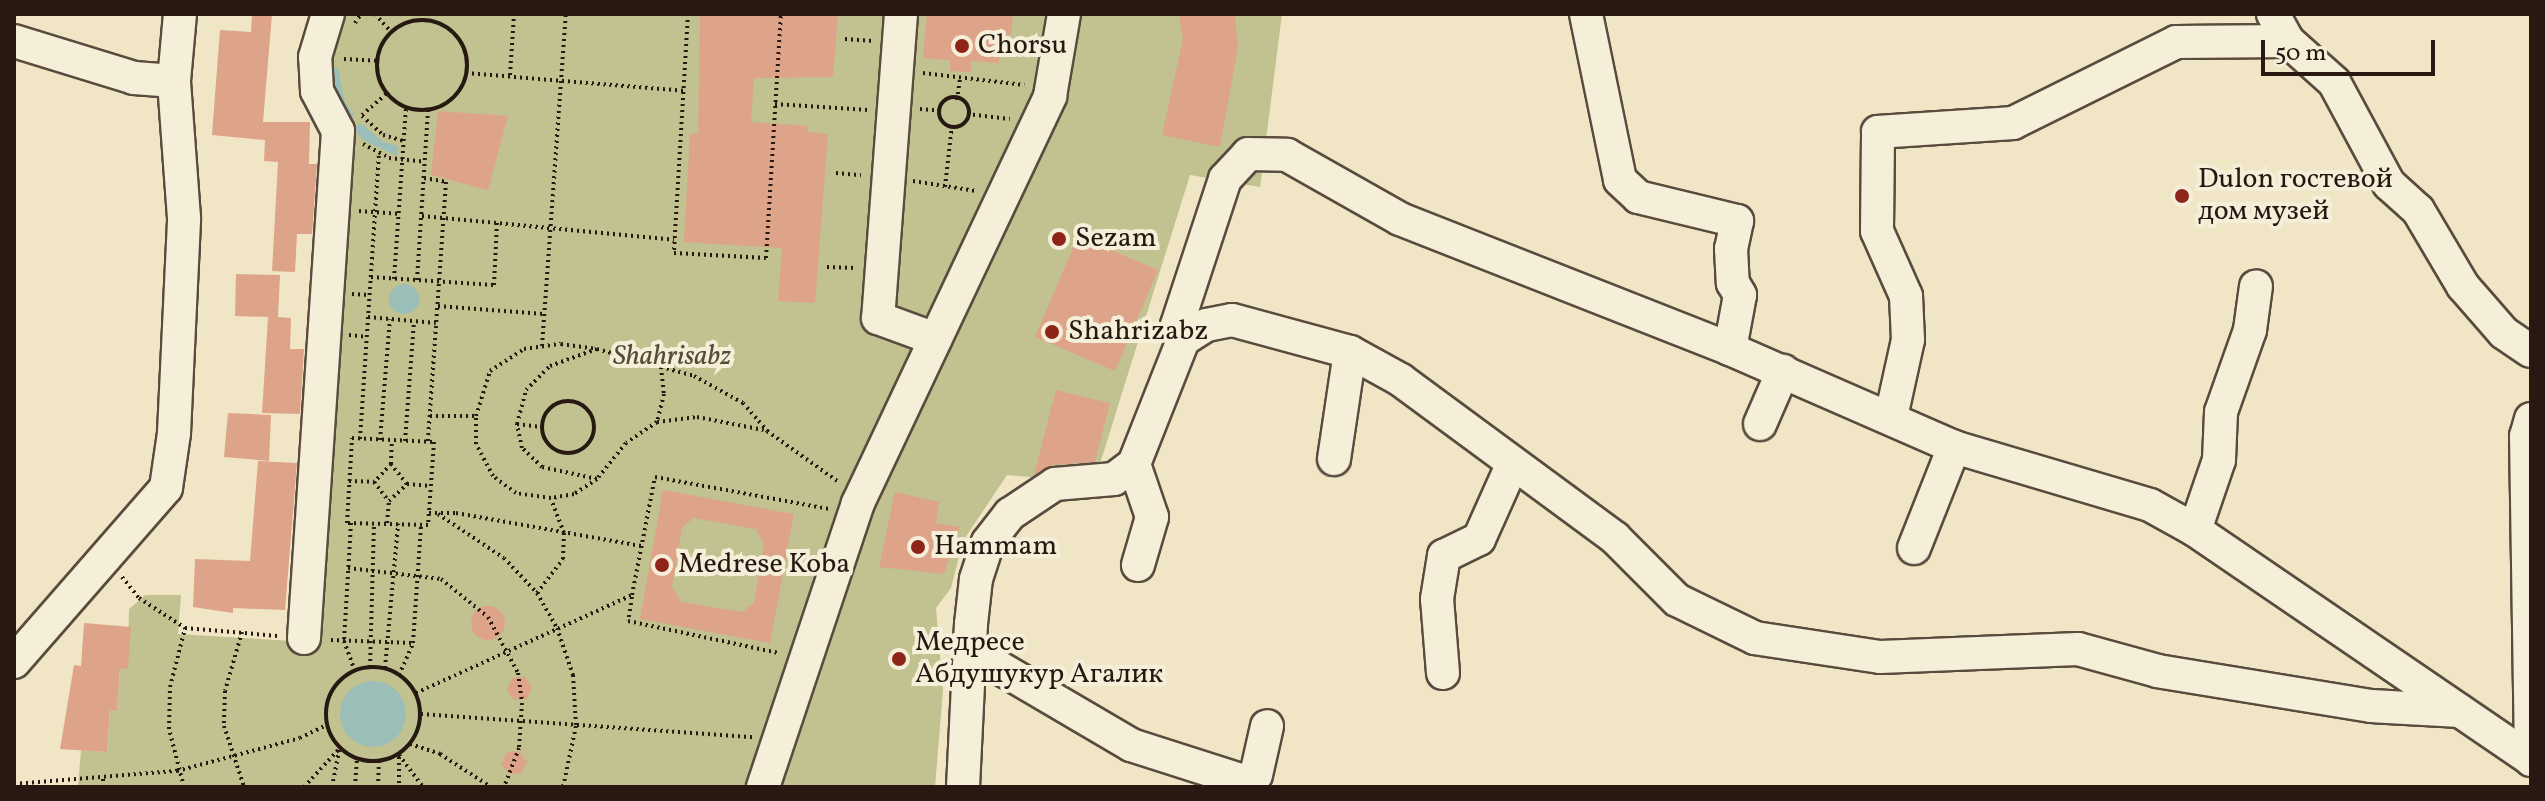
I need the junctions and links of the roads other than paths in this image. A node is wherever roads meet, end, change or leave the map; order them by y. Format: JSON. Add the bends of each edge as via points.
{"nodes":[{"id":1,"x":180,"y":14,"type":"edge"},
{"id":2,"x":901,"y":14,"type":"edge"},
{"id":3,"x":1064,"y":14,"type":"edge"},
{"id":4,"x":1586,"y":14,"type":"edge"},
{"id":5,"x":339,"y":24,"type":"edge"},
{"id":6,"x":2280,"y":27,"type":"edge"},
{"id":7,"x":14,"y":41,"type":"edge"},
{"id":8,"x":174,"y":81,"type":"junction"},
{"id":9,"x":2256,"y":286,"type":"dead end"},
{"id":10,"x":935,"y":339,"type":"junction"},
{"id":11,"x":1183,"y":340,"type":"junction"},
{"id":12,"x":1730,"y":349,"type":"junction"},
{"id":13,"x":2531,"y":351,"type":"edge"},
{"id":14,"x":1350,"y":352,"type":"junction"},
{"id":15,"x":1783,"y":371,"type":"junction"},
{"id":16,"x":1891,"y":417,"type":"junction"},
{"id":17,"x":2531,"y":419,"type":"edge"},
{"id":18,"x":1760,"y":424,"type":"dead end"},
{"id":19,"x":1954,"y":447,"type":"junction"},
{"id":20,"x":1334,"y":459,"type":"dead end"},
{"id":21,"x":1513,"y":463,"type":"junction"},
{"id":22,"x":1134,"y":464,"type":"junction"},
{"id":23,"x":2195,"y":530,"type":"junction"},
{"id":24,"x":1914,"y":548,"type":"dead end"},
{"id":25,"x":1138,"y":565,"type":"dead end"},
{"id":26,"x":304,"y":638,"type":"road end"},
{"id":27,"x":971,"y":651,"type":"junction"},
{"id":28,"x":14,"y":662,"type":"edge"},
{"id":29,"x":1443,"y":673,"type":"dead end"},
{"id":30,"x":2460,"y":711,"type":"junction"},
{"id":31,"x":1267,"y":726,"type":"dead end"},
{"id":32,"x":2530,"y":759,"type":"edge"},
{"id":33,"x":763,"y":787,"type":"edge"},
{"id":34,"x":963,"y":787,"type":"edge"}],
"edges":[{"from":1,"to":8,"type":"street"},
{"from":2,"to":10,"type":"street","via":[[878,318]]},
{"from":3,"to":10,"type":"street","via":[[1050,96]]},
{"from":4,"to":12,"type":"street","via":[[1620,180],[1638,197],[1737,221],[1731,249],[1733,283],[1740,295]]},
{"from":5,"to":26,"type":"street","via":[[334,62],[317,91],[352,118],[332,209]]},
{"from":6,"to":13,"type":"street","via":[[2334,82],[2389,184],[2418,210],[2463,286],[2504,333]]},
{"from":6,"to":16,"type":"street","via":[[2176,42],[2013,123],[1878,132],[1877,231],[1906,296],[1907,326]]},
{"from":7,"to":8,"type":"street","via":[[134,78]]},
{"from":8,"to":28,"type":"street","via":[[184,218],[174,433],[166,488]]},
{"from":9,"to":23,"type":"street","via":[[2250,330],[2221,412],[2219,460]]},
{"from":10,"to":33,"type":"street","via":[[855,514]]},
{"from":11,"to":12,"type":"street","via":[[1177,325],[1221,191],[1248,154],[1287,155],[1400,219]]},
{"from":11,"to":14,"type":"street","via":[[1206,325],[1232,320]]},
{"from":11,"to":22,"type":"street"},
{"from":12,"to":15,"type":"street"},
{"from":14,"to":20,"type":"street"},
{"from":14,"to":21,"type":"street","via":[[1401,380]]},
{"from":15,"to":16,"type":"street"},
{"from":15,"to":18,"type":"street"},
{"from":16,"to":19,"type":"street"},
{"from":17,"to":32,"type":"street","via":[[2526,436]]},
{"from":19,"to":23,"type":"street","via":[[2150,505]]},
{"from":19,"to":24,"type":"street"},
{"from":21,"to":29,"type":"street","via":[[1479,539],[1444,556],[1437,599]]},
{"from":21,"to":30,"type":"street","via":[[1615,538],[1677,600],[1755,638],[1880,657],[2078,649],[2158,671],[2355,704]]},
{"from":22,"to":25,"type":"street","via":[[1152,517]]},
{"from":22,"to":27,"type":"street","via":[[1114,479],[1055,484],[1010,514],[988,542],[976,579]]},
{"from":23,"to":30,"type":"street"},
{"from":27,"to":31,"type":"street","via":[[1131,745],[1244,781],[1256,775]]},
{"from":27,"to":34,"type":"street"},
{"from":30,"to":32,"type":"street"}]}
